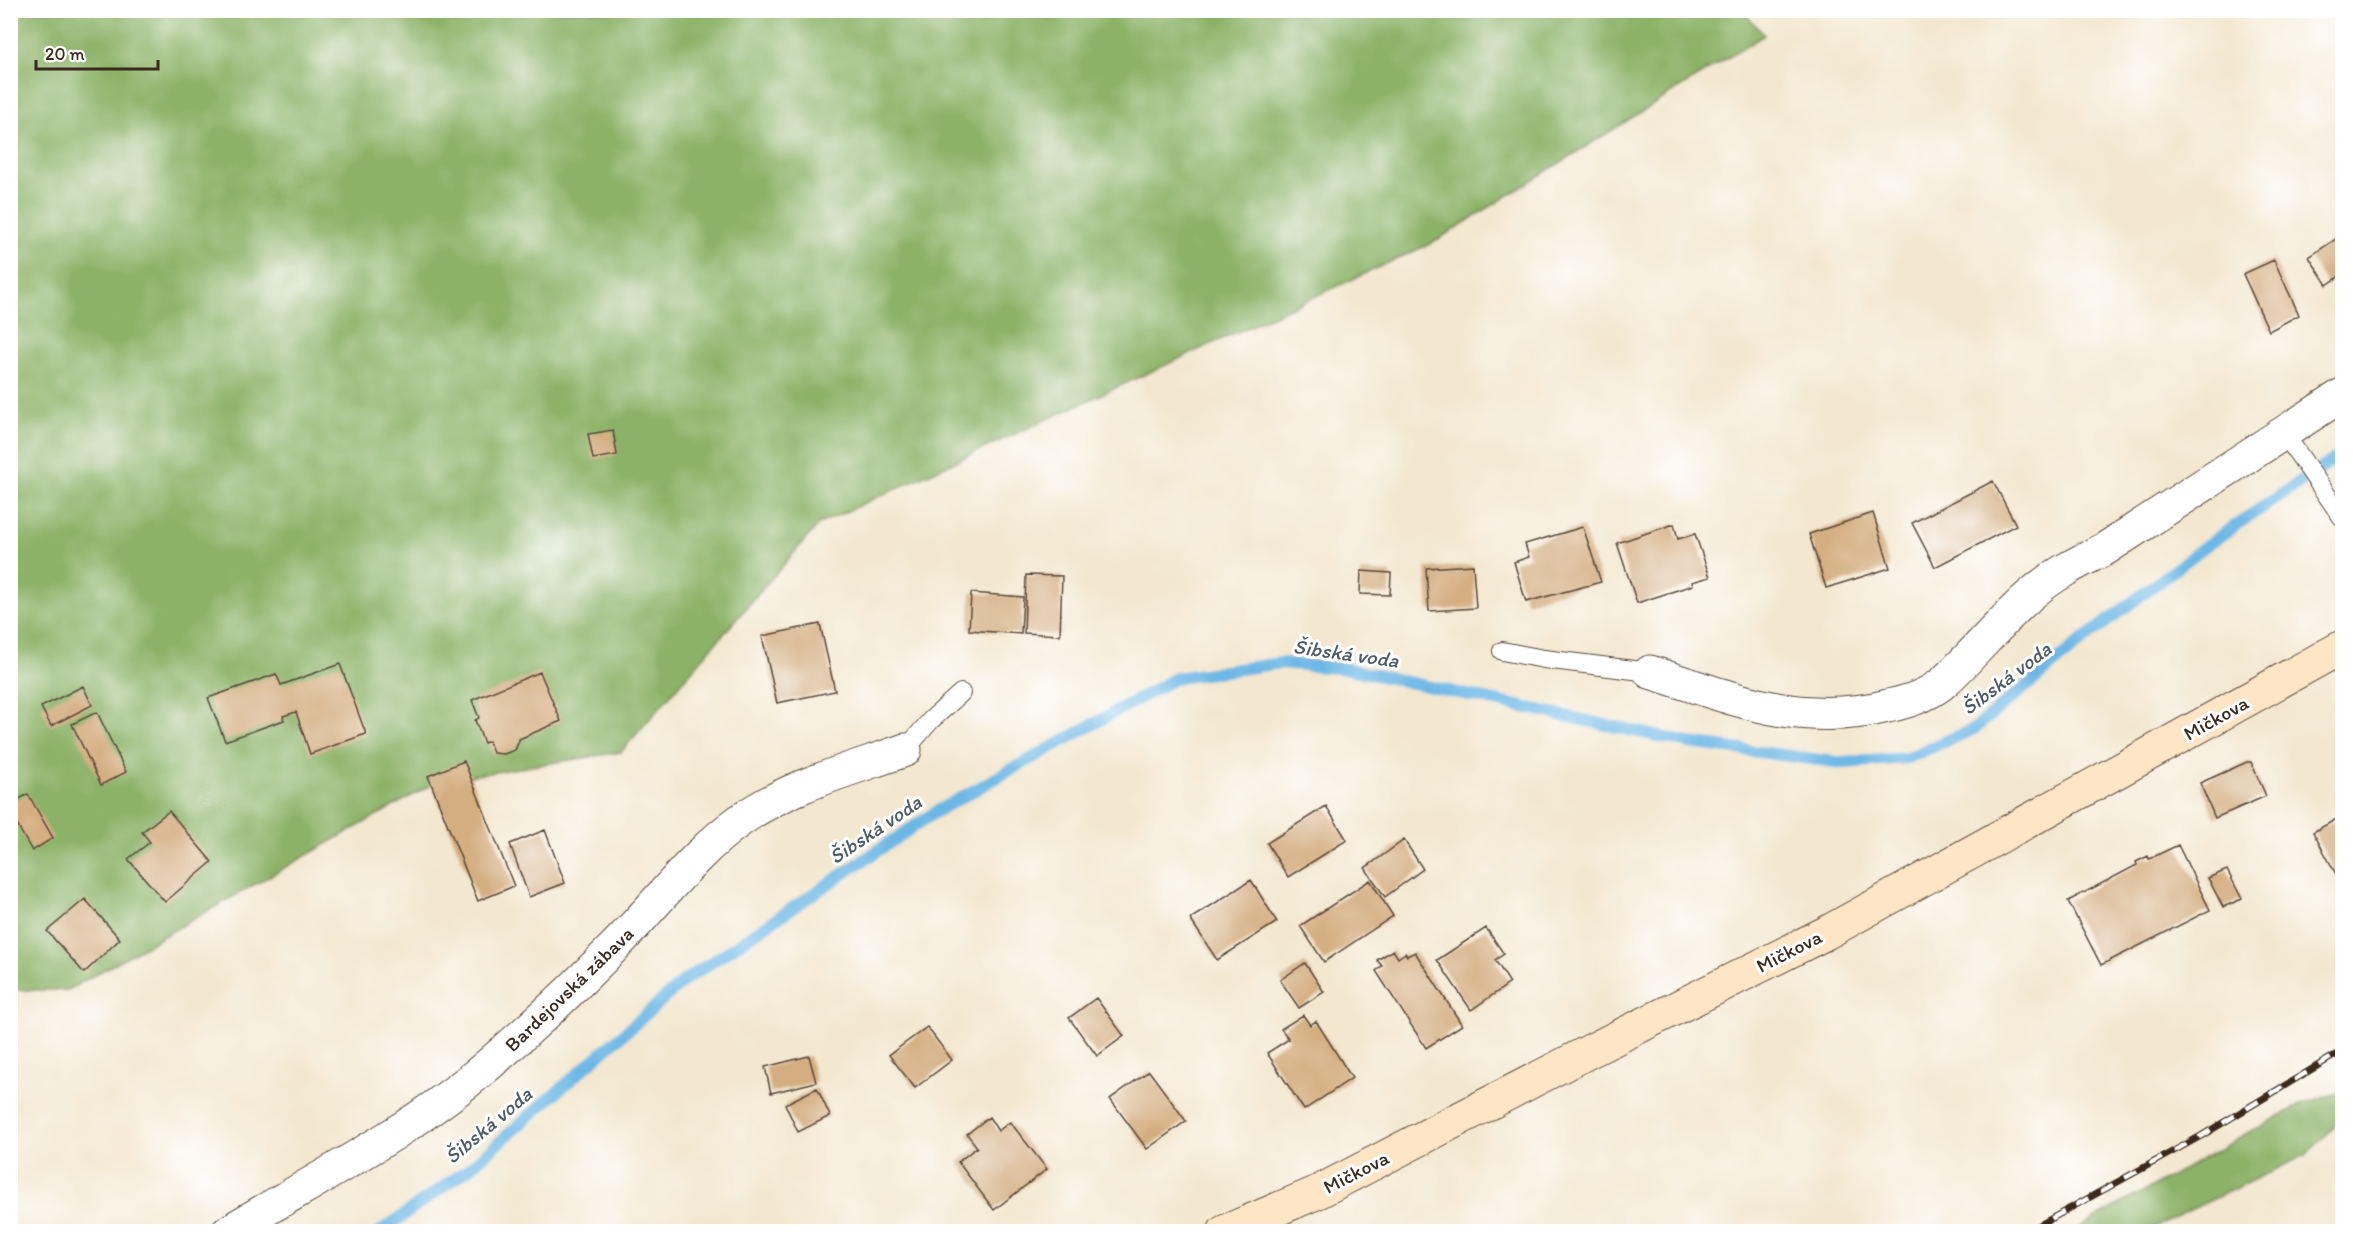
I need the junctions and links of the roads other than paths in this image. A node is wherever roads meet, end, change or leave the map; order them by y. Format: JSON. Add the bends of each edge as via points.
{"nodes":[{"id":1,"x":2343,"y":394,"type":"edge"},
{"id":2,"x":2290,"y":442,"type":"junction"},
{"id":3,"x":2343,"y":517,"type":"edge"},
{"id":4,"x":2343,"y":647,"type":"edge"},
{"id":5,"x":1502,"y":651,"type":"dead end"},
{"id":6,"x":1650,"y":672,"type":"joint"},
{"id":7,"x":961,"y":693,"type":"dead end"},
{"id":8,"x":905,"y":750,"type":"joint"},
{"id":9,"x":228,"y":1232,"type":"edge"},
{"id":10,"x":1224,"y":1232,"type":"edge"}],
"edges":[{"from":1,"to":2,"type":"street"},
{"from":2,"to":3,"type":"lane"},
{"from":2,"to":6,"type":"street","via":[[2066,568],[2029,596],[1943,683],[1906,702],[1861,713],[1814,715],[1773,710]]},
{"from":4,"to":10,"type":"main road","name":"Mičkova","via":[[1826,933],[1318,1191]]},
{"from":5,"to":6,"type":"lane"},
{"from":7,"to":8,"type":"lane"},
{"from":8,"to":9,"type":"street","name":"Bardejovská zábava","via":[[779,796],[741,819],[691,863],[621,940],[486,1067],[402,1128]]}]}
